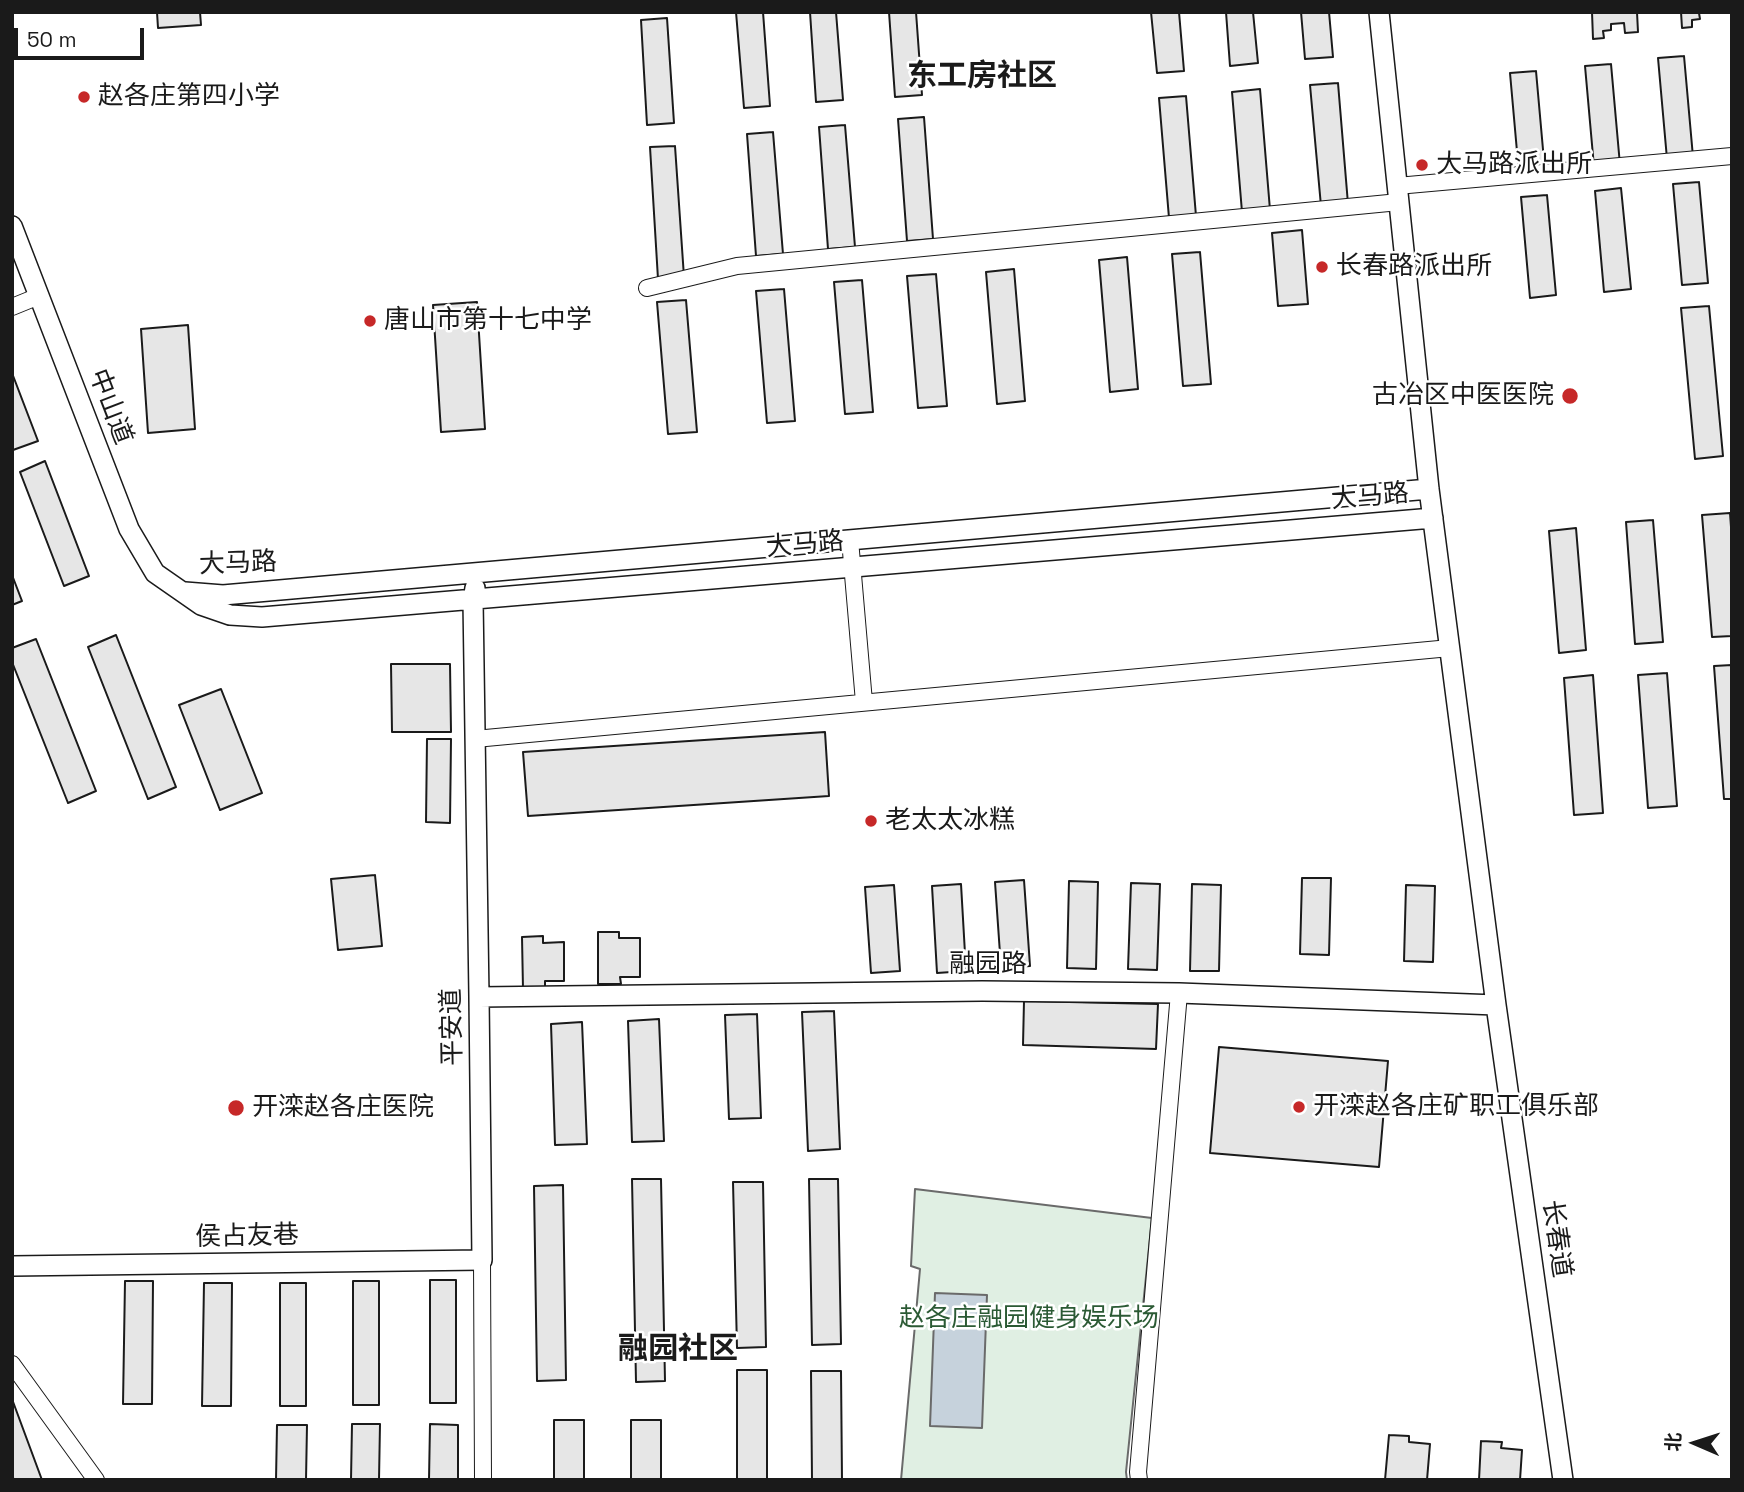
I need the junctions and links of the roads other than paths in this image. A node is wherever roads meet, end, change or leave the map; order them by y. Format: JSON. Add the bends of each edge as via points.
{"nodes":[{"id":1,"x":1379,"y":12,"type":"edge"},
{"id":2,"x":1732,"y":156,"type":"edge"},
{"id":3,"x":1398,"y":194,"type":"junction"},
{"id":4,"x":12,"y":226,"type":"edge"},
{"id":5,"x":647,"y":288,"type":"dead end"},
{"id":6,"x":39,"y":296,"type":"junction"},
{"id":7,"x":12,"y":307,"type":"edge"},
{"id":8,"x":1429,"y":489,"type":"junction"},
{"id":9,"x":1433,"y":518,"type":"junction"},
{"id":10,"x":850,"y":540,"type":"junction"},
{"id":11,"x":852,"y":568,"type":"junction"},
{"id":12,"x":477,"y":573,"type":"junction"},
{"id":13,"x":181,"y":592,"type":"junction"},
{"id":14,"x":473,"y":600,"type":"junction"},
{"id":15,"x":1450,"y":648,"type":"junction"},
{"id":16,"x":864,"y":702,"type":"junction"},
{"id":17,"x":475,"y":739,"type":"junction"},
{"id":18,"x":1179,"y":993,"type":"junction"},
{"id":19,"x":479,"y":997,"type":"junction"},
{"id":20,"x":1496,"y":1005,"type":"junction"},
{"id":21,"x":482,"y":1260,"type":"junction"},
{"id":22,"x":12,"y":1266,"type":"edge"},
{"id":23,"x":12,"y":1364,"type":"edge"},
{"id":24,"x":96,"y":1480,"type":"edge"},
{"id":25,"x":483,"y":1480,"type":"edge"},
{"id":26,"x":1139,"y":1480,"type":"edge"},
{"id":27,"x":1563,"y":1480,"type":"edge"}],
"edges":[{"from":1,"to":3,"type":"street","name":"长春道"},
{"from":2,"to":3,"type":"street"},
{"from":3,"to":5,"type":"street","via":[[737,266]]},
{"from":3,"to":8,"type":"street","name":"长春道"},
{"from":4,"to":6,"type":"street","name":"中山道"},
{"from":6,"to":7,"type":"street"},
{"from":6,"to":13,"type":"street","name":"中山道","via":[[129,529],[156,573]]},
{"from":8,"to":9,"type":"street","name":"长春道"},
{"from":8,"to":10,"type":"street","name":"大马路"},
{"from":9,"to":11,"type":"street","name":"大马路"},
{"from":9,"to":15,"type":"street","name":"长春道"},
{"from":10,"to":11,"type":"street"},
{"from":10,"to":12,"type":"street","name":"大马路"},
{"from":11,"to":14,"type":"street","name":"大马路"},
{"from":11,"to":16,"type":"street"},
{"from":12,"to":13,"type":"street","name":"大马路","via":[[223,595]]},
{"from":12,"to":14,"type":"street","name":"平安道"},
{"from":13,"to":14,"type":"street","name":"大马路","via":[[230,615],[262,617]]},
{"from":14,"to":17,"type":"street","name":"平安道"},
{"from":15,"to":16,"type":"street"},
{"from":15,"to":20,"type":"street","name":"长春道"},
{"from":16,"to":17,"type":"street"},
{"from":17,"to":19,"type":"street","name":"平安道"},
{"from":18,"to":19,"type":"street","name":"融园路"},
{"from":18,"to":20,"type":"street","name":"融园路"},
{"from":18,"to":26,"type":"street"},
{"from":19,"to":21,"type":"street","name":"平安道"},
{"from":20,"to":27,"type":"street","name":"长春道"},
{"from":21,"to":22,"type":"street","name":"侯占友巷"},
{"from":21,"to":25,"type":"street","name":"平安道"},
{"from":23,"to":24,"type":"street"}]}
